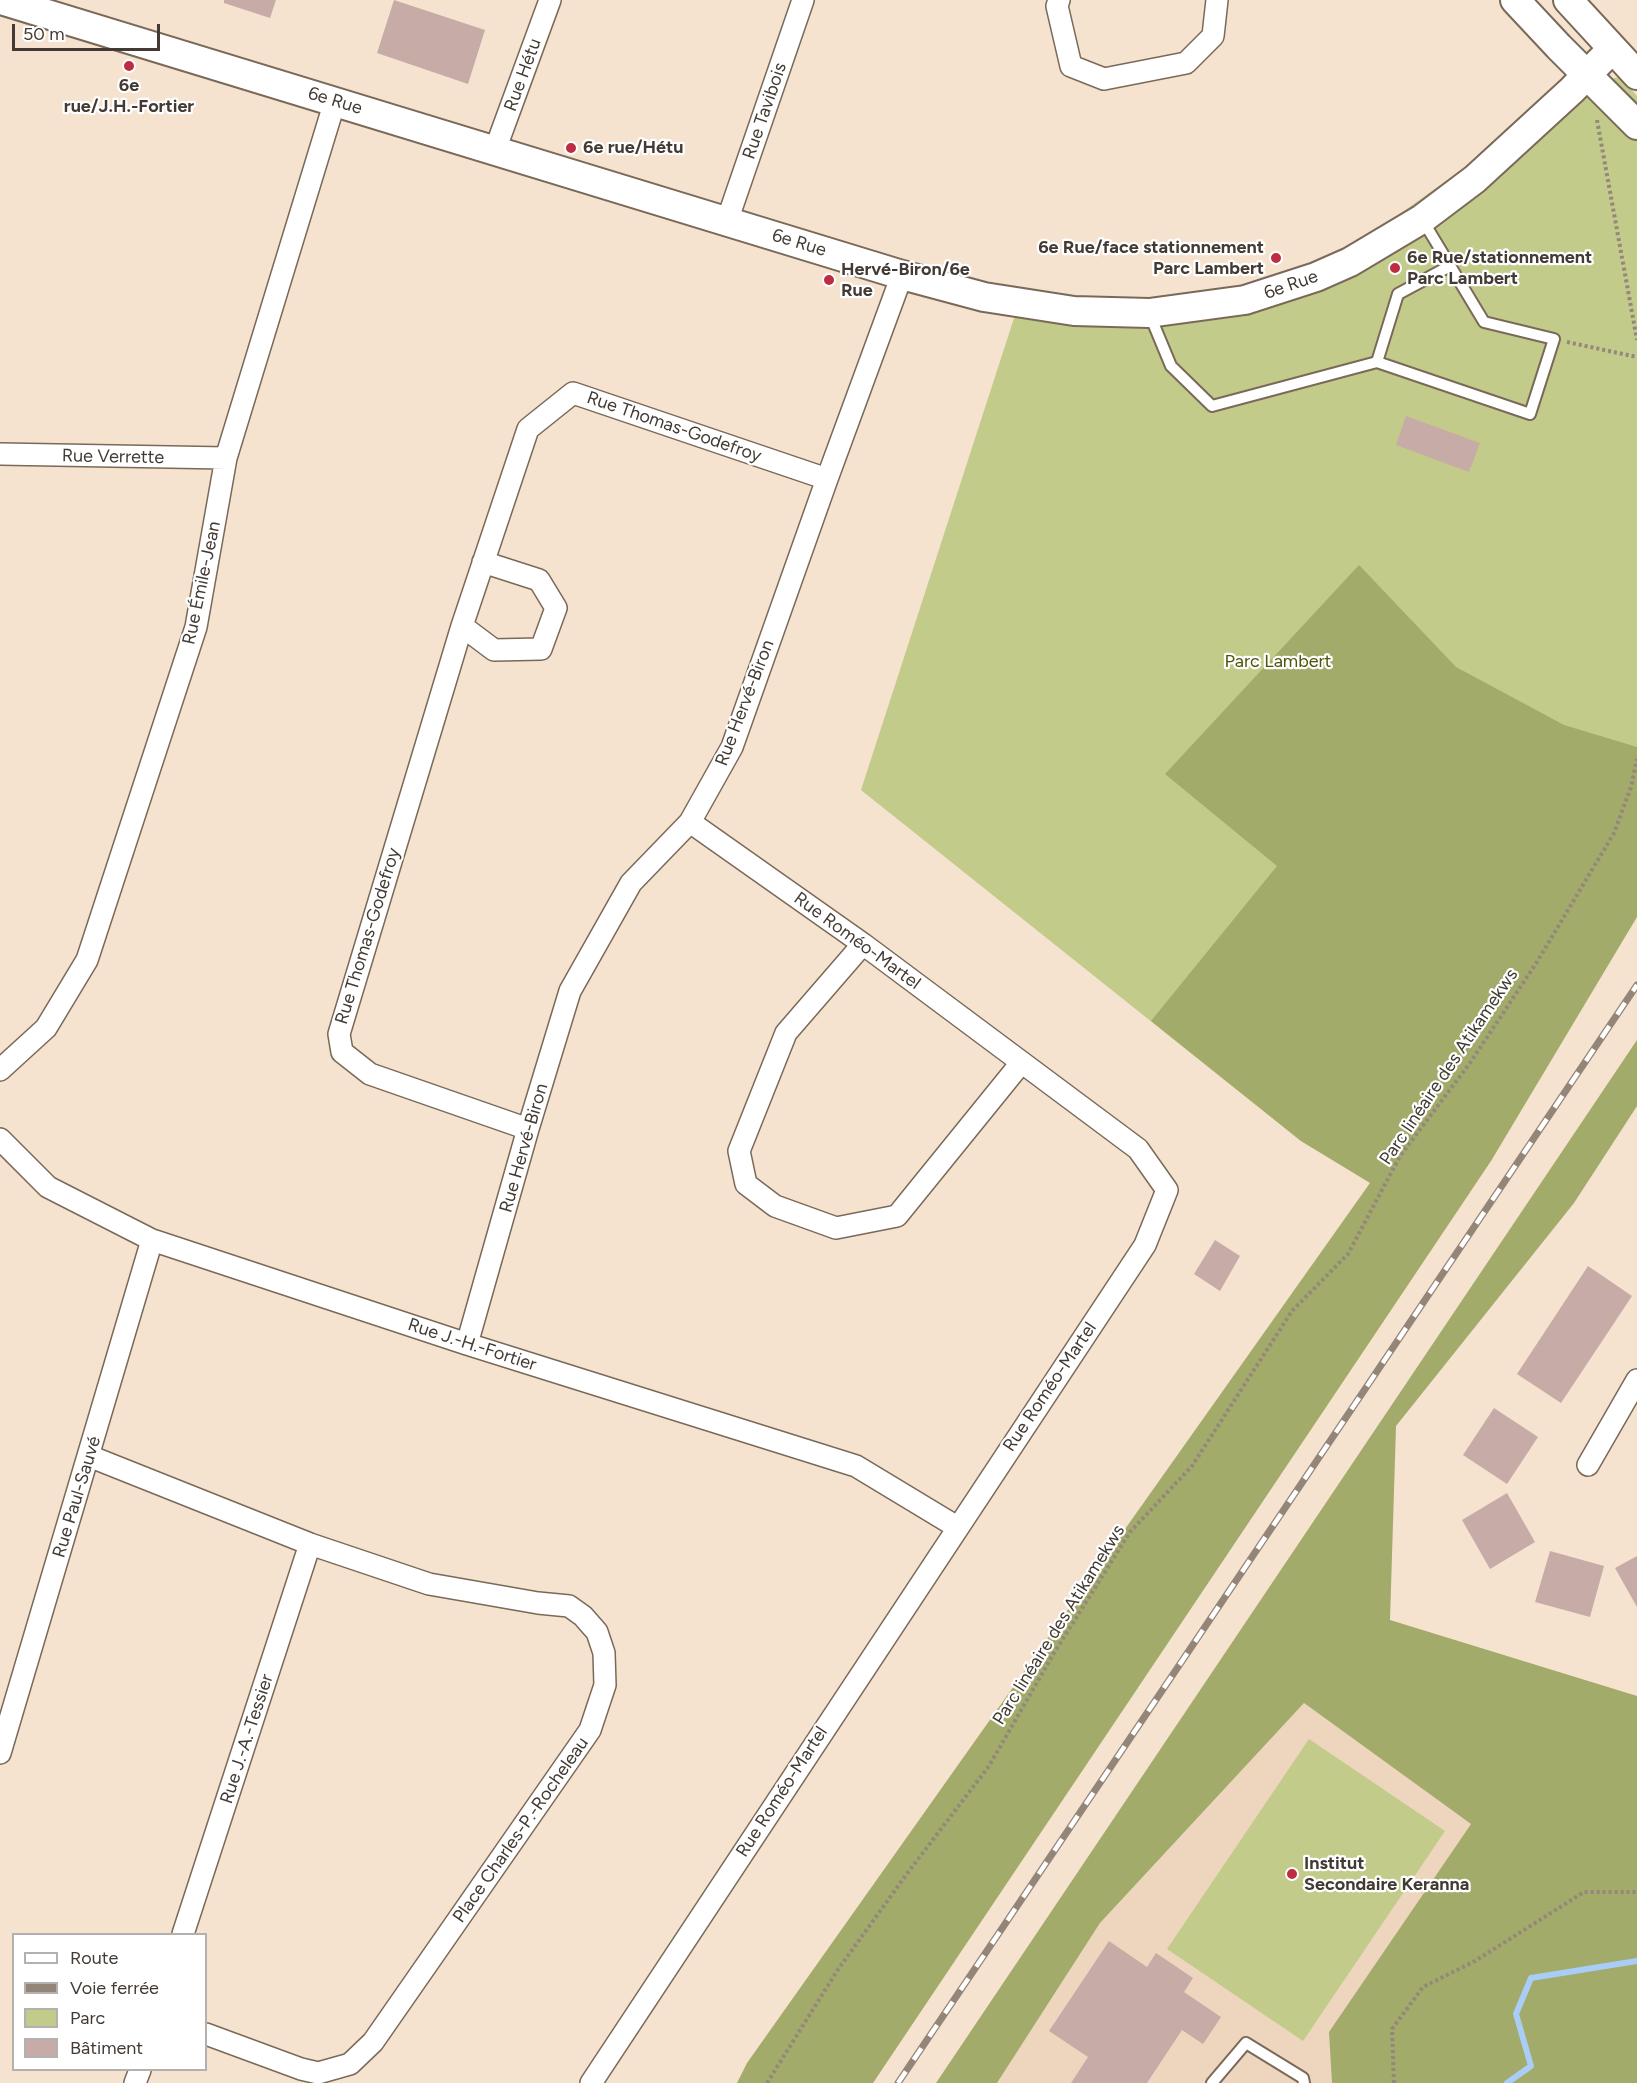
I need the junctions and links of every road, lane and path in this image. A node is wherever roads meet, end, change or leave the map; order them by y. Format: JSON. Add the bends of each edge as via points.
{"nodes":[{"id":1,"x":1,"y":0,"type":"edge"},
{"id":2,"x":550,"y":0,"type":"edge"},
{"id":3,"x":803,"y":0,"type":"edge"},
{"id":4,"x":1059,"y":0,"type":"edge"},
{"id":5,"x":1217,"y":0,"type":"edge"},
{"id":6,"x":1515,"y":0,"type":"edge"},
{"id":7,"x":1568,"y":0,"type":"edge"},
{"id":8,"x":1611,"y":49,"type":"junction"},
{"id":9,"x":1588,"y":74,"type":"junction"},
{"id":10,"x":1637,"y":75,"type":"edge"},
{"id":11,"x":334,"y":101,"type":"junction"},
{"id":12,"x":1596,"y":111,"type":"dead end"},
{"id":13,"x":1637,"y":125,"type":"edge"},
{"id":14,"x":495,"y":150,"type":"junction"},
{"id":15,"x":1422,"y":219,"type":"junction"},
{"id":16,"x":727,"y":221,"type":"junction"},
{"id":17,"x":1450,"y":266,"type":"junction"},
{"id":18,"x":902,"y":275,"type":"junction"},
{"id":19,"x":1149,"y":313,"type":"junction"},
{"id":20,"x":1554,"y":339,"type":"junction"},
{"id":21,"x":1637,"y":340,"type":"edge"},
{"id":22,"x":1637,"y":357,"type":"edge"},
{"id":23,"x":1377,"y":362,"type":"junction"},
{"id":24,"x":0,"y":454,"type":"edge"},
{"id":25,"x":226,"y":458,"type":"junction"},
{"id":26,"x":827,"y":479,"type":"junction"},
{"id":27,"x":483,"y":562,"type":"junction"},
{"id":28,"x":462,"y":626,"type":"junction"},
{"id":29,"x":1637,"y":759,"type":"edge"},
{"id":30,"x":690,"y":822,"type":"junction"},
{"id":31,"x":863,"y":944,"type":"junction"},
{"id":32,"x":1021,"y":1063,"type":"junction"},
{"id":33,"x":0,"y":1070,"type":"edge"},
{"id":34,"x":528,"y":1129,"type":"junction"},
{"id":35,"x":0,"y":1139,"type":"edge"},
{"id":36,"x":152,"y":1240,"type":"junction"},
{"id":37,"x":467,"y":1344,"type":"junction"},
{"id":38,"x":1637,"y":1380,"type":"edge"},
{"id":39,"x":89,"y":1456,"type":"junction"},
{"id":40,"x":1588,"y":1465,"type":"dead end"},
{"id":41,"x":957,"y":1527,"type":"junction"},
{"id":42,"x":310,"y":1544,"type":"junction"},
{"id":43,"x":0,"y":1754,"type":"edge"},
{"id":44,"x":1637,"y":1893,"type":"edge"},
{"id":45,"x":184,"y":1933,"type":"edge"},
{"id":46,"x":207,"y":2034,"type":"edge"},
{"id":47,"x":591,"y":2083,"type":"edge"},
{"id":48,"x":767,"y":2083,"type":"edge"},
{"id":49,"x":1212,"y":2083,"type":"edge"},
{"id":50,"x":1304,"y":2083,"type":"edge"},
{"id":51,"x":1394,"y":2083,"type":"edge"}],
"edges":[{"from":1,"to":11,"type":"street","name":"6e Rue"},
{"from":2,"to":14,"type":"street","name":"Rue Hétu"},
{"from":3,"to":16,"type":"street","name":"Rue Tavibois"},
{"from":4,"to":5,"type":"street","via":[[1057,6],[1071,66],[1104,79],[1186,63],[1212,36]]},
{"from":6,"to":9,"type":"street"},
{"from":7,"to":8,"type":"street"},
{"from":8,"to":9,"type":"street","name":"6e Rue"},
{"from":8,"to":10,"type":"street"},
{"from":9,"to":13,"type":"street"},
{"from":9,"to":15,"type":"street","name":"6e Rue","via":[[1475,179]]},
{"from":11,"to":14,"type":"street","name":"6e Rue"},
{"from":11,"to":25,"type":"street","name":"Rue Émile-Jean"},
{"from":12,"to":21,"type":"path"},
{"from":14,"to":16,"type":"street","name":"6e Rue"},
{"from":15,"to":17,"type":"lane"},
{"from":15,"to":19,"type":"street","name":"6e Rue","via":[[1350,262],[1316,277],[1245,300]]},
{"from":16,"to":18,"type":"street","name":"6e Rue"},
{"from":17,"to":20,"type":"lane","via":[[1484,322]]},
{"from":17,"to":23,"type":"lane","via":[[1398,294]]},
{"from":18,"to":19,"type":"street","name":"6e Rue","via":[[984,297],[1074,311]]},
{"from":18,"to":26,"type":"street","name":"Rue Hervé-Biron"},
{"from":19,"to":23,"type":"lane","via":[[1171,366],[1212,406]]},
{"from":20,"to":22,"type":"path"},
{"from":20,"to":23,"type":"lane","via":[[1530,414]]},
{"from":24,"to":25,"type":"street","name":"Rue Verrette"},
{"from":25,"to":33,"type":"street","name":"Rue Émile-Jean","via":[[196,627],[87,960],[46,1028]]},
{"from":26,"to":27,"type":"street","name":"Rue Thomas-Godefroy","via":[[573,393],[528,429]]},
{"from":26,"to":30,"type":"street","name":"Rue Hervé-Biron","via":[[732,747]]},
{"from":27,"to":28,"type":"street","name":"Rue Thomas-Godefroy"},
{"from":27,"to":28,"type":"street","via":[[539,580],[556,608],[541,649],[495,650]]},
{"from":28,"to":34,"type":"street","name":"Rue Thomas-Godefroy","via":[[339,1034],[342,1052],[370,1074]]},
{"from":29,"to":48,"type":"path","name":"Parc linéaire des Atikamekws","via":[[1614,833],[1537,962],[1470,1063],[1401,1156],[1348,1254],[1292,1311],[1192,1466],[1130,1532],[989,1766],[837,1971]]},
{"from":30,"to":31,"type":"street","name":"Rue Roméo-Martel"},
{"from":30,"to":34,"type":"street","name":"Rue Hervé-Biron","via":[[631,883],[570,991]]},
{"from":31,"to":32,"type":"street","name":"Rue Roméo-Martel"},
{"from":31,"to":32,"type":"street","via":[[786,1034],[739,1151],[746,1184],[775,1206],[836,1228],[897,1216]]},
{"from":32,"to":41,"type":"street","name":"Rue Roméo-Martel","via":[[1138,1149],[1167,1190],[1145,1245]]},
{"from":34,"to":37,"type":"street","name":"Rue Hervé-Biron"},
{"from":35,"to":36,"type":"street","name":"Rue J.-H.-Fortier","via":[[48,1187]]},
{"from":36,"to":37,"type":"street","name":"Rue J.-H.-Fortier"},
{"from":36,"to":39,"type":"street","name":"Rue Paul-Sauvé"},
{"from":37,"to":41,"type":"street","name":"Rue J.-H.-Fortier","via":[[856,1466]]},
{"from":38,"to":40,"type":"street"},
{"from":39,"to":42,"type":"street","name":"Place Charles-P.-Rocheleau"},
{"from":39,"to":43,"type":"street","name":"Rue Paul-Sauvé"},
{"from":41,"to":47,"type":"street","name":"Rue Roméo-Martel"},
{"from":42,"to":45,"type":"street","name":"Rue J.-A.-Tessier"},
{"from":42,"to":46,"type":"street","name":"Place Charles-P.-Rocheleau","via":[[429,1584],[569,1606],[597,1632],[604,1653],[605,1684],[590,1730],[362,2054],[350,2064],[318,2073]]},
{"from":44,"to":51,"type":"path","via":[[1584,1892],[1475,1961],[1423,1987],[1392,2029]]},
{"from":49,"to":50,"type":"lane","via":[[1246,2043],[1303,2078]]}]}
